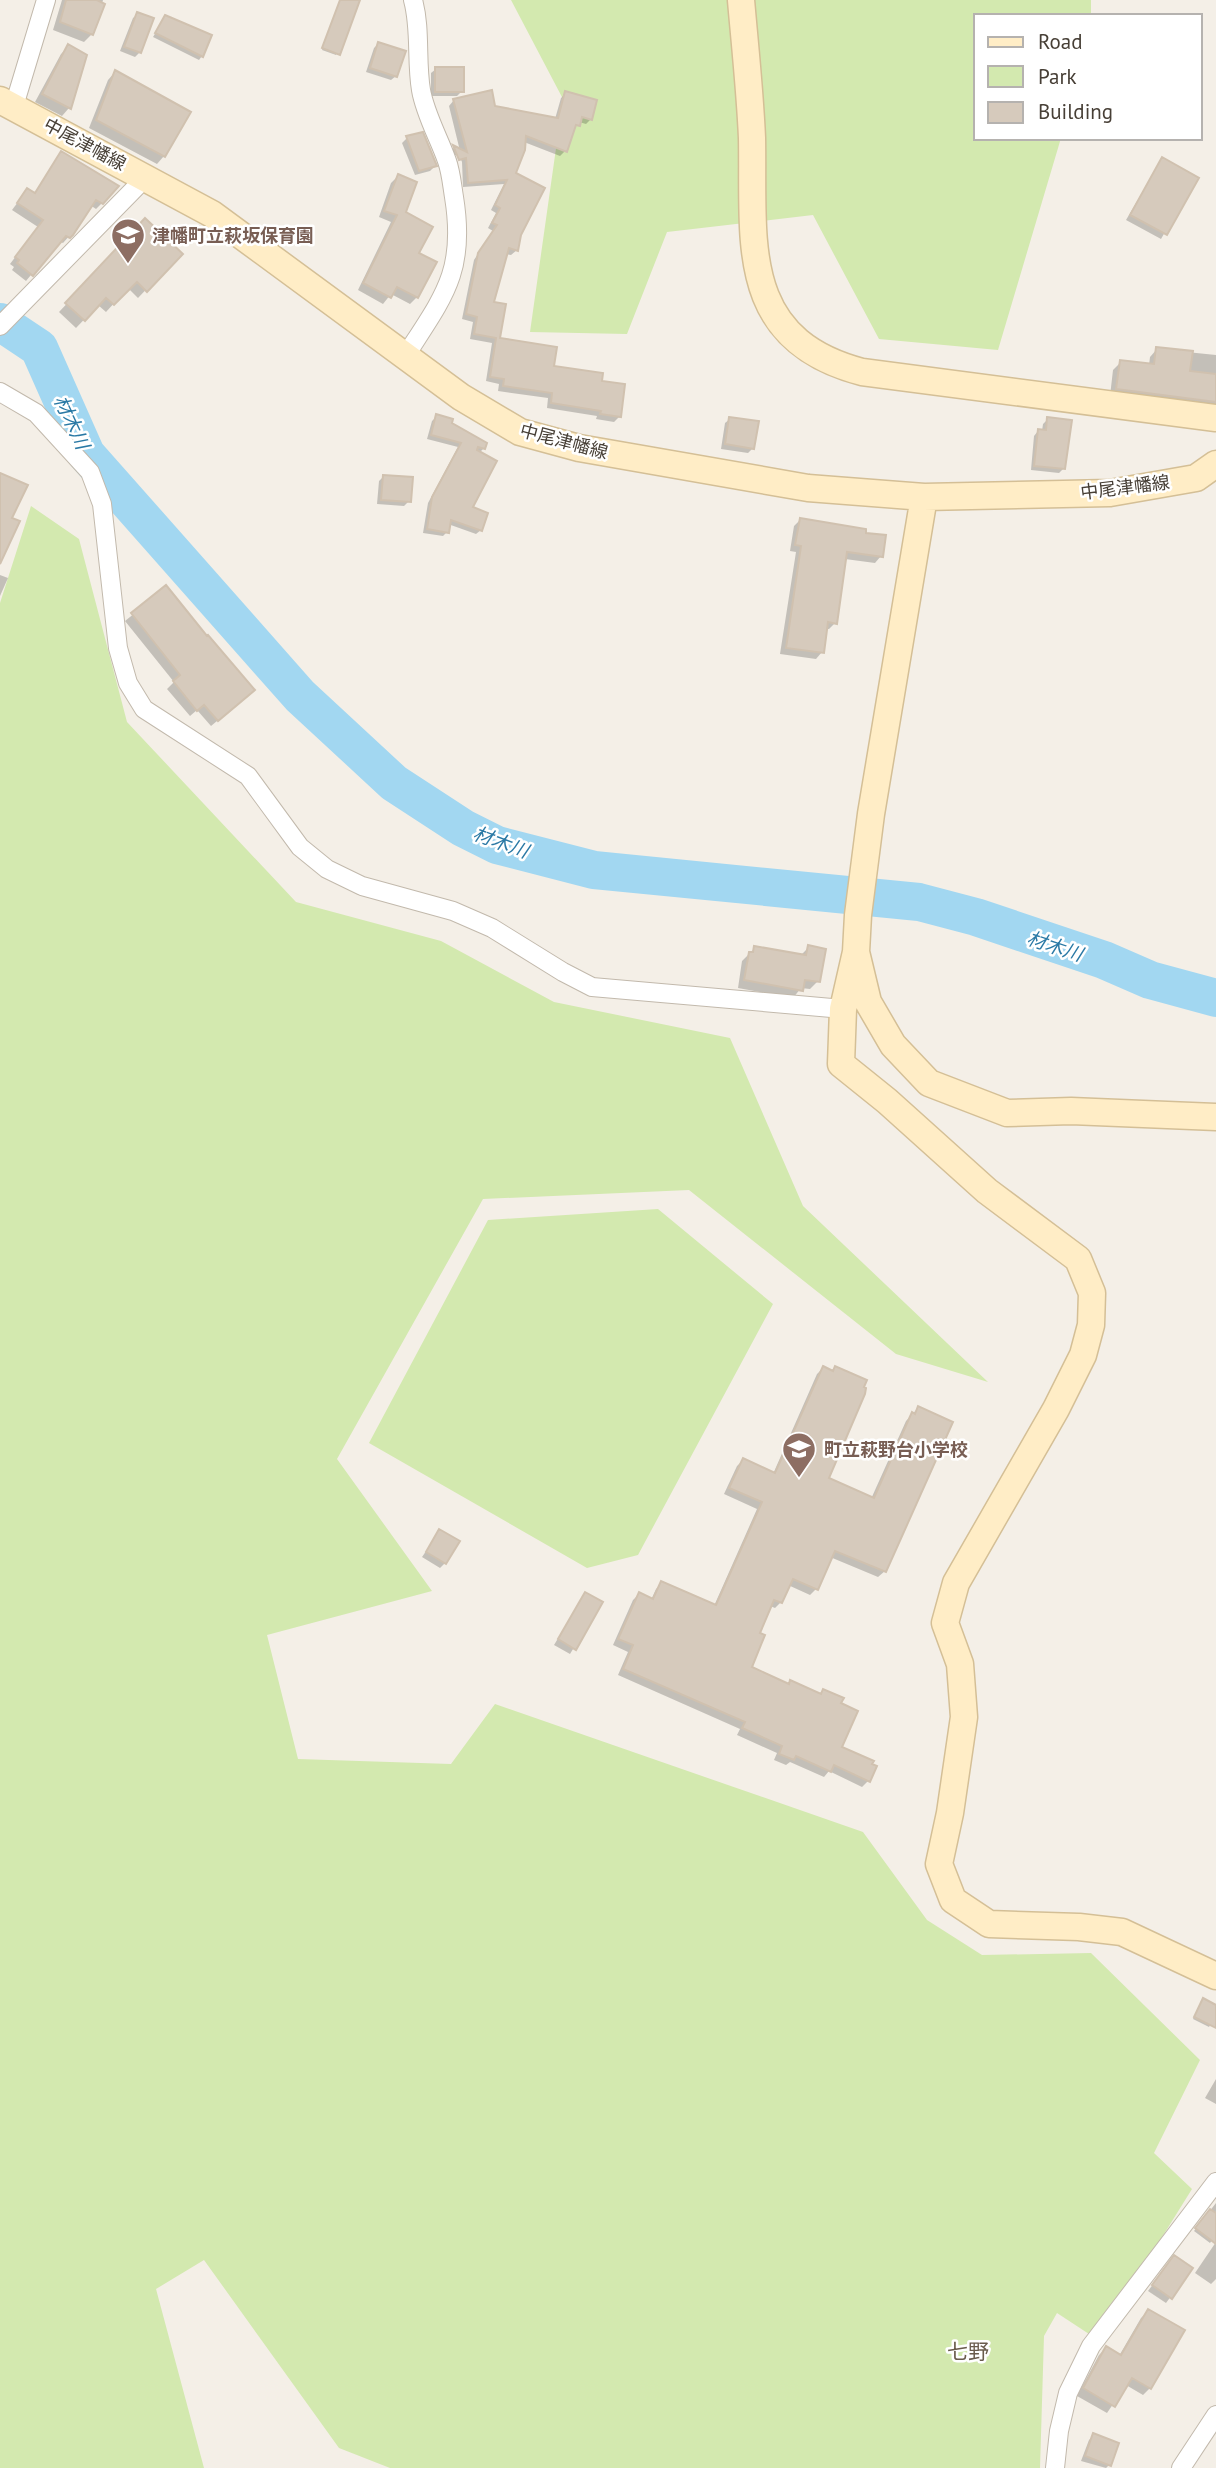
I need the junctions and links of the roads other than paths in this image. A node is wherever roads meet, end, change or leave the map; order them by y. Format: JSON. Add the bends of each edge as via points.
{"nodes":[{"id":1,"x":46,"y":0,"type":"edge"},
{"id":2,"x":413,"y":0,"type":"edge"},
{"id":3,"x":741,"y":0,"type":"edge"},
{"id":4,"x":7,"y":103,"type":"edge"},
{"id":5,"x":146,"y":177,"type":"junction"},
{"id":6,"x":0,"y":326,"type":"edge"},
{"id":7,"x":406,"y":355,"type":"junction"},
{"id":8,"x":0,"y":392,"type":"edge"},
{"id":9,"x":1216,"y":418,"type":"edge"},
{"id":10,"x":1216,"y":464,"type":"edge"},
{"id":11,"x":924,"y":497,"type":"junction"},
{"id":12,"x":856,"y":952,"type":"junction"},
{"id":13,"x":843,"y":1009,"type":"junction"},
{"id":14,"x":1216,"y":1117,"type":"edge"},
{"id":15,"x":1216,"y":1976,"type":"edge"},
{"id":16,"x":1216,"y":2182,"type":"edge"},
{"id":17,"x":1216,"y":2415,"type":"edge"},
{"id":18,"x":1055,"y":2468,"type":"edge"},
{"id":19,"x":1181,"y":2468,"type":"edge"}],
"edges":[{"from":1,"to":4,"type":"street"},
{"from":2,"to":7,"type":"street","via":[[421,90],[449,164],[458,251],[438,306]]},
{"from":3,"to":9,"type":"street","via":[[751,119],[754,248],[760,283],[775,316],[800,344],[833,364],[862,372]]},
{"from":4,"to":5,"type":"street","name":"中尾津幡線"},
{"from":5,"to":6,"type":"street"},
{"from":5,"to":7,"type":"street","name":"中尾津幡線","via":[[212,214]]},
{"from":7,"to":11,"type":"street","name":"中尾津幡線","via":[[461,397],[520,432],[579,448],[808,488]]},
{"from":8,"to":13,"type":"street","via":[[36,412],[90,472],[102,504],[118,648],[128,683],[144,709],[248,776],[300,847],[327,869],[362,886],[453,911],[592,987]]},
{"from":10,"to":11,"type":"street","name":"中尾津幡線","via":[[1196,478],[1110,493]]},
{"from":11,"to":12,"type":"street","via":[[871,814]]},
{"from":12,"to":13,"type":"street"},
{"from":12,"to":14,"type":"street","via":[[868,1002],[893,1045],[929,1083],[1007,1113]]},
{"from":13,"to":15,"type":"street","via":[[841,1064],[987,1191],[1078,1259],[1092,1293],[1091,1325],[1083,1355],[957,1583],[945,1623],[960,1664],[964,1717],[939,1864],[954,1900],[989,1924],[1122,1932]]},
{"from":16,"to":18,"type":"street","via":[[1091,2346],[1068,2393]]},
{"from":17,"to":19,"type":"street"}]}
